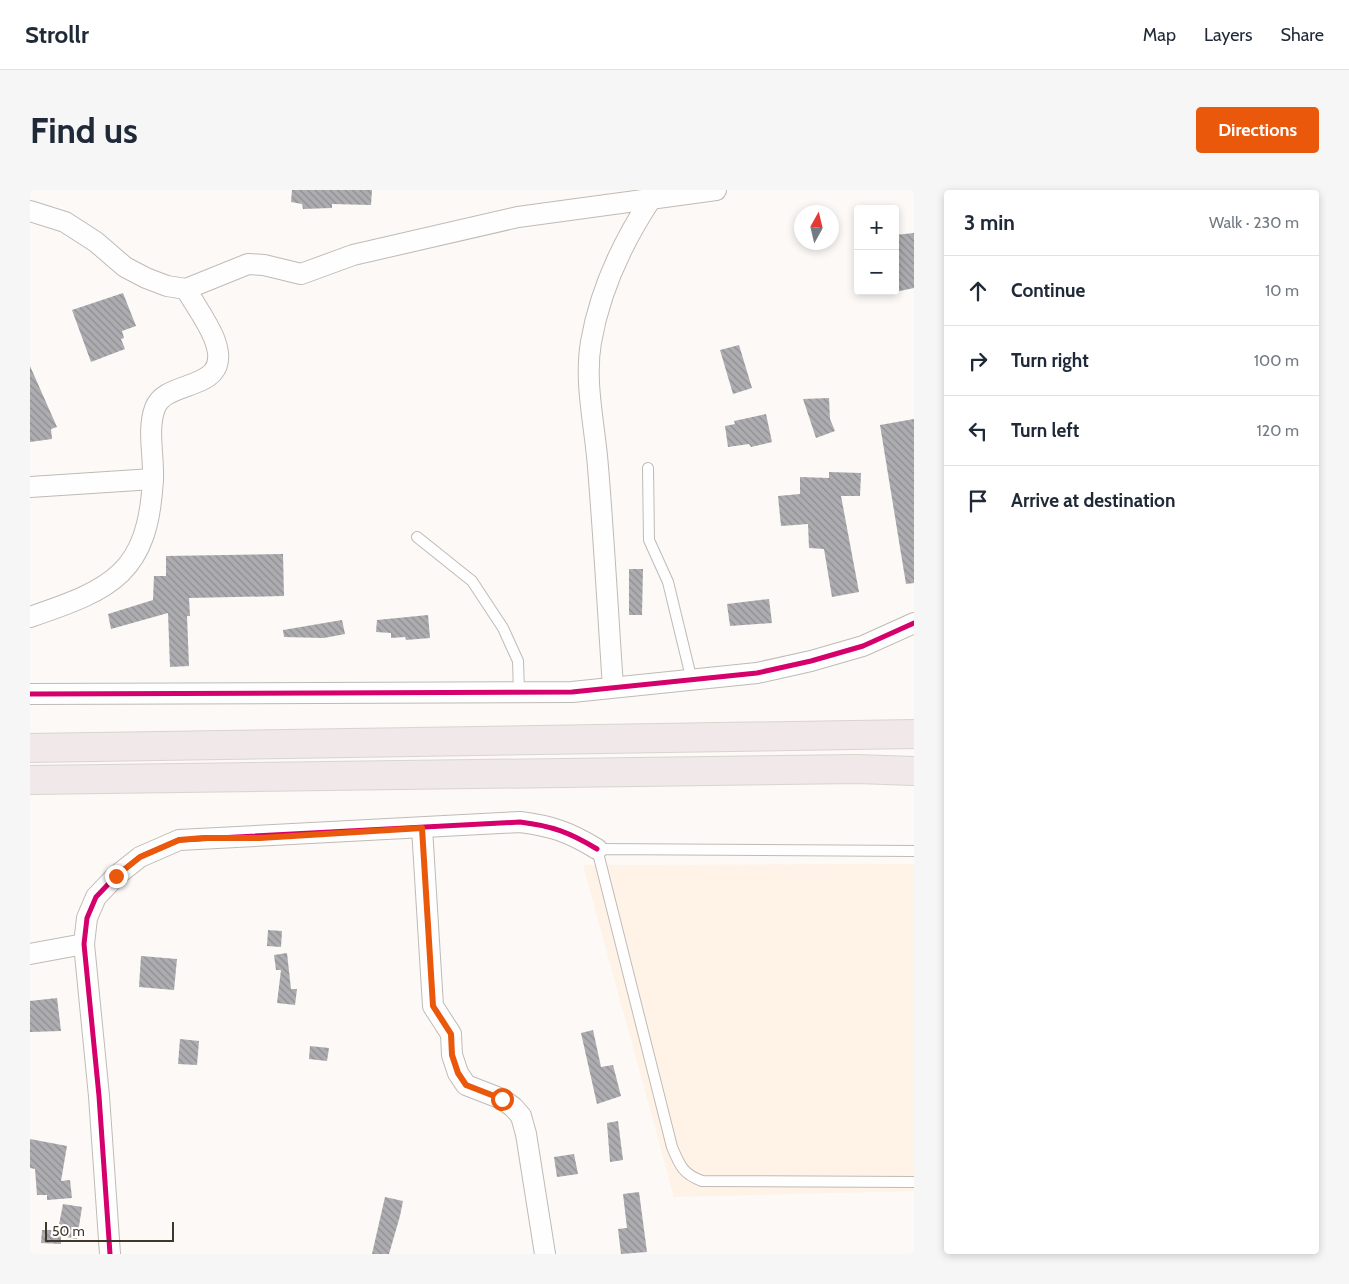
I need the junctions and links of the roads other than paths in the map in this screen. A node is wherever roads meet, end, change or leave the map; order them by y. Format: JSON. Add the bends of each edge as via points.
{"nodes":[{"id":1,"x":618,"y":190,"type":"edge"},
{"id":2,"x":716,"y":190,"type":"edge"},
{"id":3,"x":651,"y":199,"type":"junction"},
{"id":4,"x":599,"y":206,"type":"junction"},
{"id":5,"x":30,"y":211,"type":"edge"},
{"id":6,"x":186,"y":289,"type":"junction"},
{"id":7,"x":648,"y":468,"type":"dead end"},
{"id":8,"x":152,"y":479,"type":"junction"},
{"id":9,"x":30,"y":487,"type":"edge"},
{"id":10,"x":417,"y":537,"type":"dead end"},
{"id":11,"x":30,"y":618,"type":"edge"},
{"id":12,"x":914,"y":623,"type":"edge"},
{"id":13,"x":692,"y":681,"type":"junction"},
{"id":14,"x":613,"y":687,"type":"junction"},
{"id":15,"x":519,"y":692,"type":"junction"},
{"id":16,"x":30,"y":694,"type":"edge"},
{"id":17,"x":914,"y":734,"type":"edge"},
{"id":18,"x":30,"y":748,"type":"edge"},
{"id":19,"x":914,"y":772,"type":"edge"},
{"id":20,"x":58,"y":779,"type":"junction"},
{"id":21,"x":30,"y":780,"type":"edge"},
{"id":22,"x":30,"y":790,"type":"edge"},
{"id":23,"x":422,"y":828,"type":"junction"},
{"id":24,"x":597,"y":849,"type":"junction"},
{"id":25,"x":914,"y":851,"type":"edge"},
{"id":26,"x":84,"y":944,"type":"junction"},
{"id":27,"x":30,"y":954,"type":"edge"},
{"id":28,"x":914,"y":1182,"type":"edge"},
{"id":29,"x":110,"y":1254,"type":"edge"},
{"id":30,"x":545,"y":1254,"type":"edge"}],
"edges":[{"from":1,"to":4,"type":"street"},
{"from":2,"to":3,"type":"street"},
{"from":3,"to":4,"type":"street"},
{"from":3,"to":14,"type":"street","via":[[629,232],[614,264],[591,342],[589,381]]},
{"from":4,"to":6,"type":"street","via":[[455,230],[353,255],[301,274],[248,264]]},
{"from":5,"to":6,"type":"street","via":[[65,222],[96,242],[125,267],[146,278]]},
{"from":6,"to":8,"type":"street","via":[[214,338],[219,355],[216,368],[200,383],[174,390],[163,396],[156,406],[152,419]]},
{"from":7,"to":13,"type":"lane","via":[[649,540],[668,582]]},
{"from":8,"to":9,"type":"street"},
{"from":8,"to":11,"type":"street","via":[[150,520],[135,556],[122,574],[82,598]]},
{"from":10,"to":15,"type":"lane","via":[[472,581],[503,628],[518,661]]},
{"from":12,"to":13,"type":"street","via":[[863,646],[812,661],[757,673]]},
{"from":13,"to":14,"type":"street"},
{"from":14,"to":15,"type":"street","via":[[572,692]]},
{"from":15,"to":16,"type":"street"},
{"from":17,"to":18,"type":"main road"},
{"from":19,"to":20,"type":"main road"},
{"from":20,"to":21,"type":"main road"},
{"from":20,"to":22,"type":"lane"},
{"from":23,"to":24,"type":"street","via":[[520,822],[549,825]]},
{"from":23,"to":26,"type":"street","via":[[179,840],[140,857],[116,876],[93,904],[86,923]]},
{"from":23,"to":30,"type":"street","via":[[433,1006],[451,1034],[452,1055],[466,1085],[502,1099],[521,1116]]},
{"from":24,"to":25,"type":"lane"},
{"from":24,"to":28,"type":"lane","via":[[672,1148],[680,1166],[690,1177],[702,1181]]},
{"from":26,"to":27,"type":"street"},
{"from":26,"to":29,"type":"street"}]}
